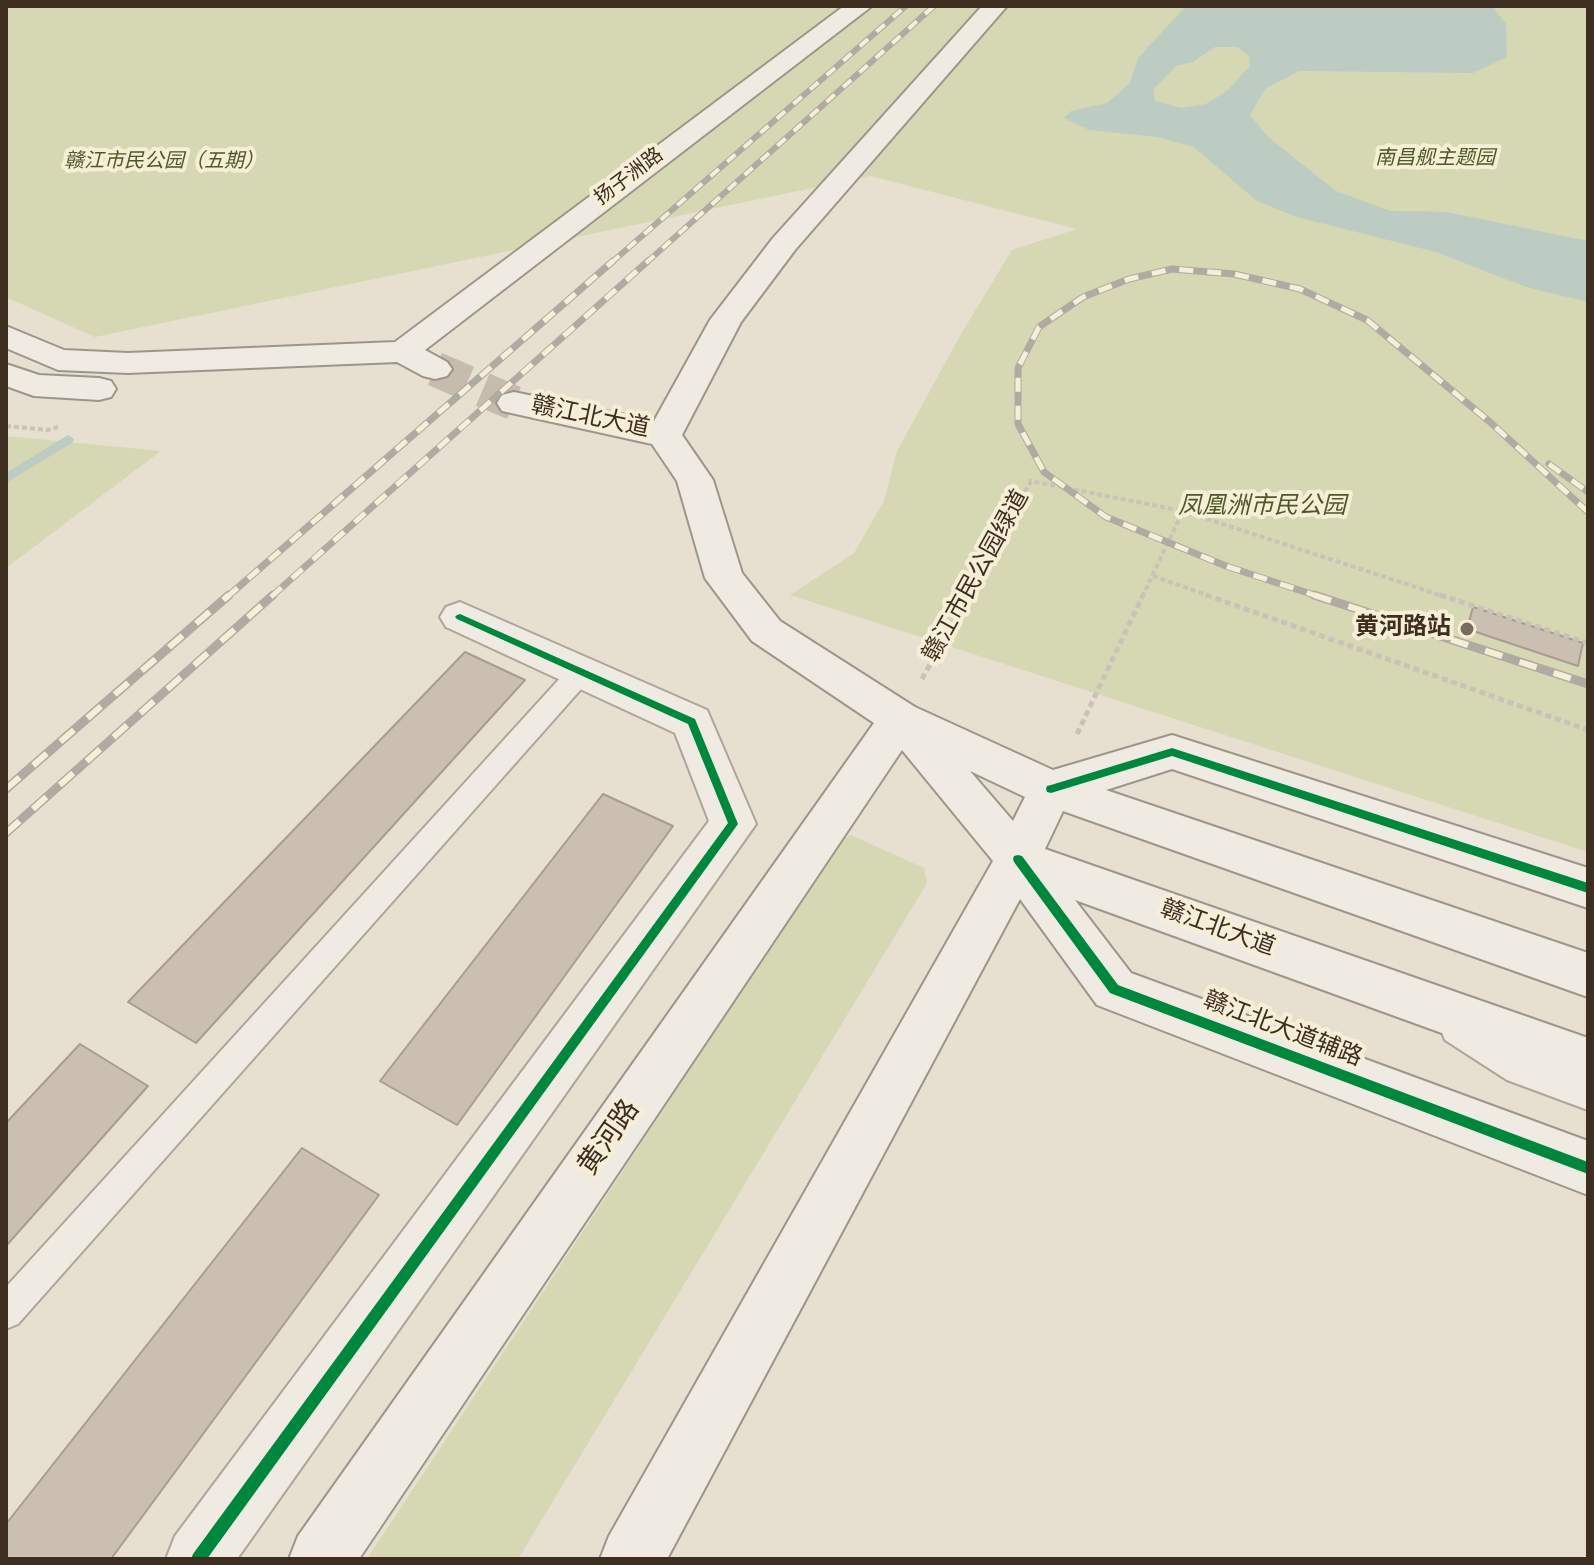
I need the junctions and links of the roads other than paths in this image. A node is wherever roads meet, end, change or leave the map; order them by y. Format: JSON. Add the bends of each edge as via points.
{"nodes":[{"id":1,"x":860,"y":6,"type":"edge"},
{"id":2,"x":995,"y":6,"type":"edge"},
{"id":3,"x":6,"y":336,"type":"edge"},
{"id":4,"x":403,"y":352,"type":"junction"},
{"id":5,"x":435,"y":369,"type":"tunnel mouth"},
{"id":6,"x":6,"y":374,"type":"edge"},
{"id":7,"x":514,"y":403,"type":"tunnel mouth"},
{"id":8,"x":664,"y":435,"type":"junction"},
{"id":9,"x":460,"y":617,"type":"dead end"},
{"id":10,"x":581,"y":672,"type":"junction"},
{"id":11,"x":900,"y":719,"type":"junction"},
{"id":12,"x":1051,"y":789,"type":"junction"},
{"id":13,"x":1018,"y":859,"type":"junction"},
{"id":14,"x":1588,"y":888,"type":"edge"},
{"id":15,"x":1588,"y":975,"type":"edge"},
{"id":16,"x":1406,"y":997,"type":"junction"},
{"id":17,"x":1588,"y":1062,"type":"edge"},
{"id":18,"x":1588,"y":1095,"type":"edge"},
{"id":19,"x":1588,"y":1168,"type":"edge"},
{"id":20,"x":6,"y":1312,"type":"edge"},
{"id":21,"x":198,"y":1559,"type":"edge"},
{"id":22,"x":321,"y":1559,"type":"edge"},
{"id":23,"x":632,"y":1559,"type":"edge"}],
"edges":[{"from":1,"to":4,"type":"main road","name":"扬子洲路"},
{"from":2,"to":8,"type":"main road","via":[[784,244],[726,320]]},
{"from":3,"to":4,"type":"main road","via":[[58,360],[72,361]]},
{"from":4,"to":5,"type":"main road"},
{"from":4,"to":6,"type":"main road","via":[[110,389],[34,385]]},
{"from":7,"to":8,"type":"main road","name":"赣江北大道"},
{"from":8,"to":11,"type":"main road","name":"赣江北大道","via":[[695,480],[724,578],[766,631]]},
{"from":9,"to":10,"type":"main road"},
{"from":10,"to":20,"type":"lane"},
{"from":10,"to":21,"type":"main road","via":[[692,722],[733,824]]},
{"from":11,"to":12,"type":"main road","name":"赣江北大道"},
{"from":11,"to":13,"type":"main road","name":"赣江北大道"},
{"from":11,"to":22,"type":"main road","name":"黄河路"},
{"from":12,"to":13,"type":"main road"},
{"from":12,"to":14,"type":"main road","via":[[1172,752]]},
{"from":12,"to":15,"type":"main road","name":"赣江北大道"},
{"from":13,"to":16,"type":"main road","name":"赣江北大道"},
{"from":13,"to":19,"type":"main road","name":"赣江北大道辅路","via":[[1114,989]]},
{"from":13,"to":23,"type":"main road"},
{"from":16,"to":17,"type":"main road","name":"赣江北大道"},
{"from":16,"to":18,"type":"lane","via":[[1518,1070]]}]}
